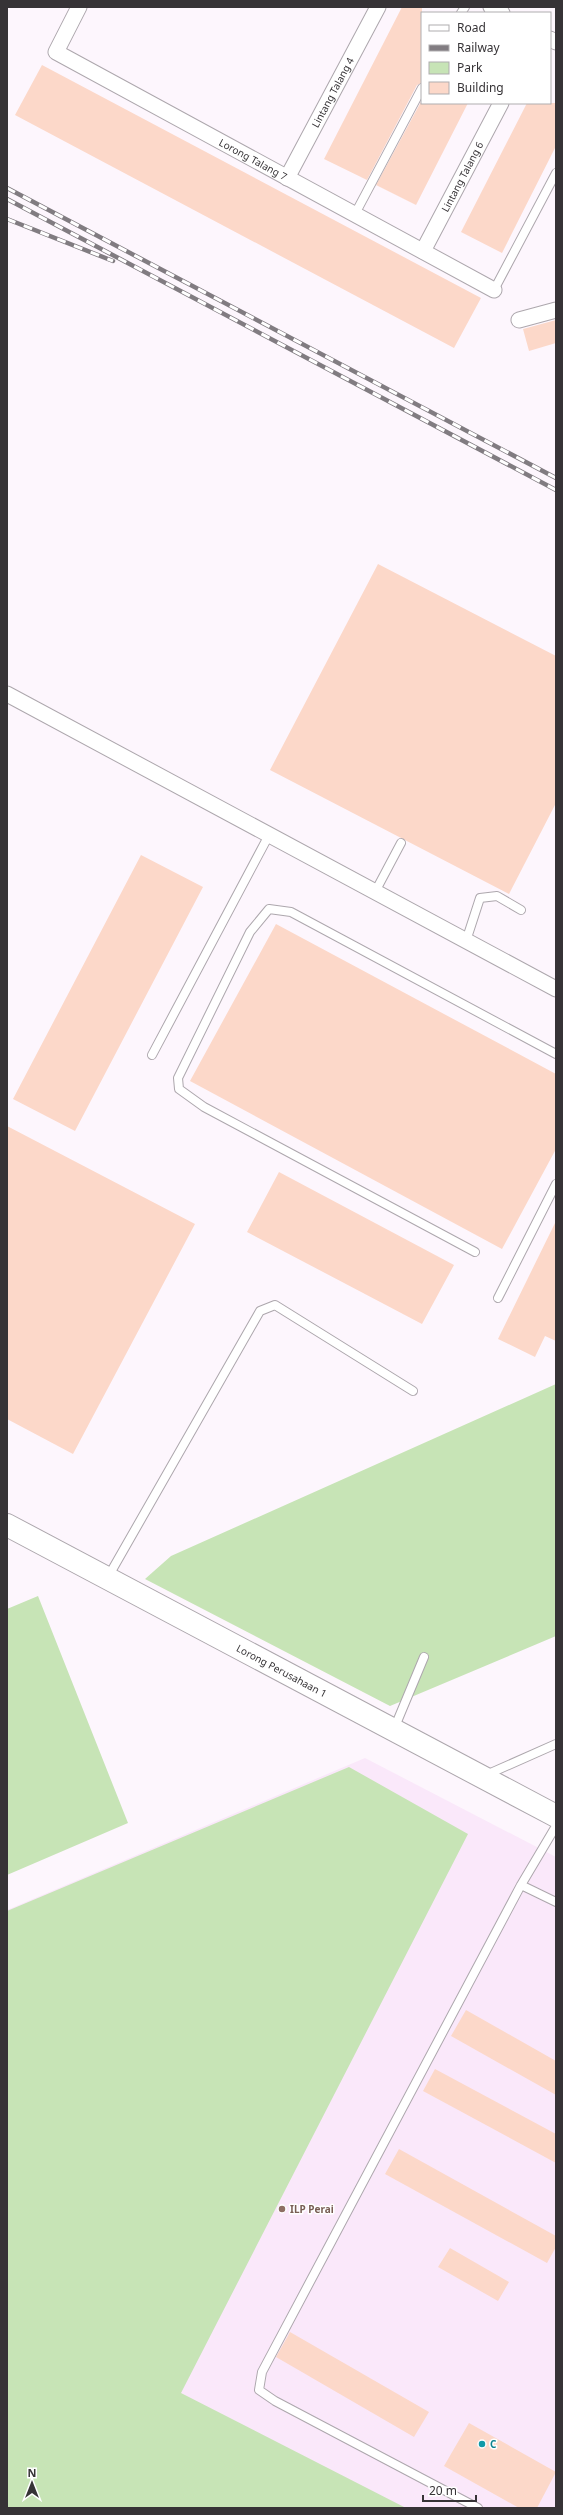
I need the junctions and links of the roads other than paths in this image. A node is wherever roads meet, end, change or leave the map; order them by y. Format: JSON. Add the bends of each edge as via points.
{"nodes":[{"id":1,"x":79,"y":7,"type":"edge"},
{"id":2,"x":378,"y":7,"type":"edge"},
{"id":3,"x":491,"y":7,"type":"edge"},
{"id":4,"x":500,"y":12,"type":"edge"},
{"id":5,"x":421,"y":90,"type":"edge"},
{"id":6,"x":500,"y":104,"type":"edge"},
{"id":7,"x":556,"y":173,"type":"edge"},
{"id":8,"x":287,"y":178,"type":"junction"},
{"id":9,"x":355,"y":214,"type":"junction"},
{"id":10,"x":423,"y":251,"type":"junction"},
{"id":11,"x":494,"y":290,"type":"joint"},
{"id":12,"x":556,"y":310,"type":"edge"},
{"id":13,"x":519,"y":320,"type":"dead end"},
{"id":14,"x":7,"y":694,"type":"edge"},
{"id":15,"x":269,"y":835,"type":"junction"},
{"id":16,"x":401,"y":843,"type":"dead end"},
{"id":17,"x":375,"y":892,"type":"junction"},
{"id":18,"x":521,"y":910,"type":"dead end"},
{"id":19,"x":466,"y":941,"type":"junction"},
{"id":20,"x":556,"y":989,"type":"edge"},
{"id":21,"x":556,"y":1054,"type":"edge"},
{"id":22,"x":152,"y":1055,"type":"dead end"},
{"id":23,"x":556,"y":1184,"type":"edge"},
{"id":24,"x":475,"y":1252,"type":"dead end"},
{"id":25,"x":498,"y":1298,"type":"dead end"},
{"id":26,"x":413,"y":1391,"type":"dead end"},
{"id":27,"x":7,"y":1525,"type":"edge"},
{"id":28,"x":108,"y":1578,"type":"junction"},
{"id":29,"x":424,"y":1657,"type":"dead end"},
{"id":30,"x":393,"y":1730,"type":"junction"},
{"id":31,"x":556,"y":1744,"type":"edge"},
{"id":32,"x":481,"y":1777,"type":"junction"},
{"id":33,"x":556,"y":1816,"type":"edge"},
{"id":34,"x":556,"y":1826,"type":"edge"},
{"id":35,"x":521,"y":1885,"type":"junction"},
{"id":36,"x":556,"y":1902,"type":"edge"},
{"id":37,"x":478,"y":2508,"type":"edge"}],
"edges":[{"from":1,"to":8,"type":"street","name":"Lorong Talang 7","via":[[56,52]]},
{"from":2,"to":8,"type":"street","name":"Lintang Talang 4"},
{"from":3,"to":4,"type":"street"},
{"from":5,"to":9,"type":"lane"},
{"from":6,"to":10,"type":"street","name":"Lintang Talang 6"},
{"from":7,"to":11,"type":"lane"},
{"from":8,"to":9,"type":"street","name":"Lorong Talang 7"},
{"from":9,"to":10,"type":"street","name":"Lorong Talang 7"},
{"from":10,"to":11,"type":"street","name":"Lorong Talang 7"},
{"from":12,"to":13,"type":"street"},
{"from":14,"to":15,"type":"street"},
{"from":15,"to":17,"type":"street"},
{"from":15,"to":22,"type":"lane"},
{"from":16,"to":17,"type":"lane"},
{"from":17,"to":19,"type":"street"},
{"from":18,"to":19,"type":"lane","via":[[497,896],[480,898]]},
{"from":19,"to":20,"type":"street"},
{"from":21,"to":24,"type":"lane","via":[[291,912],[269,909],[250,932],[178,1078],[179,1089],[204,1107]]},
{"from":23,"to":25,"type":"lane"},
{"from":26,"to":28,"type":"lane","via":[[275,1305],[260,1310]]},
{"from":27,"to":28,"type":"street","name":"Lorong Perusahaan 1"},
{"from":28,"to":30,"type":"street","name":"Lorong Perusahaan 1"},
{"from":29,"to":30,"type":"lane"},
{"from":30,"to":32,"type":"street","name":"Lorong Perusahaan 1"},
{"from":31,"to":32,"type":"lane"},
{"from":32,"to":33,"type":"street","name":"Lorong Perusahaan 1"},
{"from":34,"to":35,"type":"lane"},
{"from":35,"to":36,"type":"lane"},
{"from":35,"to":37,"type":"lane","via":[[262,2372],[260,2390]]}]}
